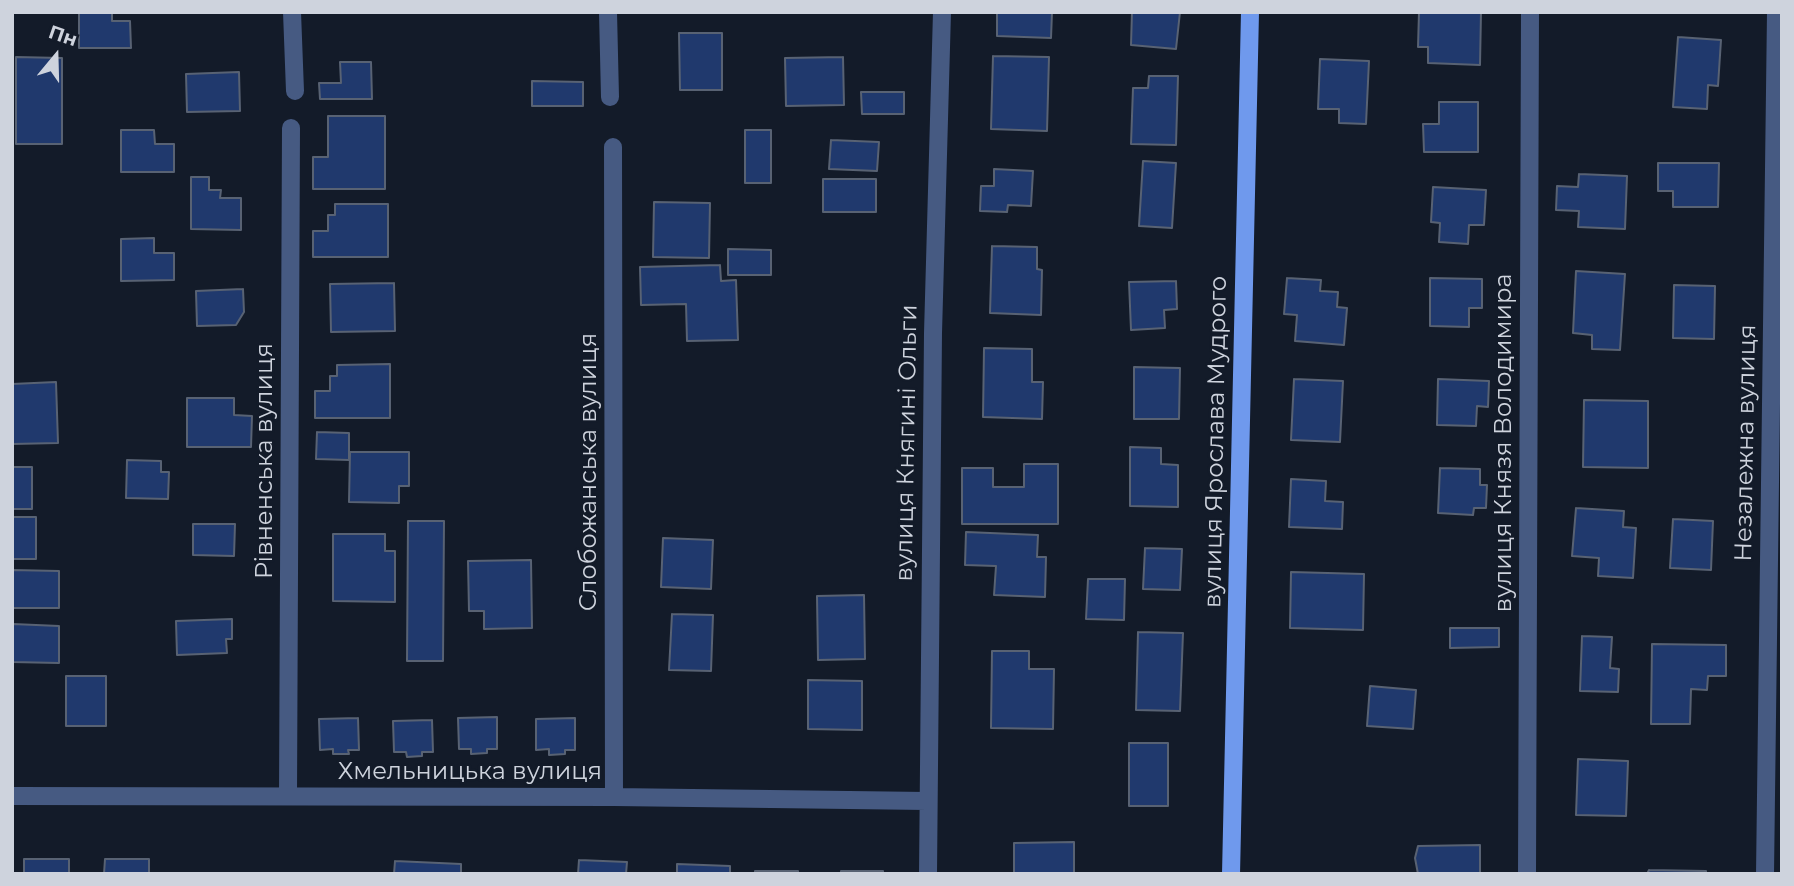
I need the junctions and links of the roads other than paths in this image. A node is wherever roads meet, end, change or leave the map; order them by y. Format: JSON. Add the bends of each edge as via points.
{"nodes":[{"id":1,"x":292,"y":12,"type":"edge"},
{"id":2,"x":608,"y":12,"type":"edge"},
{"id":3,"x":942,"y":12,"type":"edge"},
{"id":4,"x":1250,"y":12,"type":"edge"},
{"id":5,"x":1530,"y":12,"type":"edge"},
{"id":6,"x":1776,"y":12,"type":"edge"},
{"id":7,"x":295,"y":91,"type":"dead end"},
{"id":8,"x":610,"y":97,"type":"dead end"},
{"id":9,"x":291,"y":128,"type":"dead end"},
{"id":10,"x":613,"y":146,"type":"dead end"},
{"id":11,"x":288,"y":795,"type":"junction"},
{"id":12,"x":12,"y":796,"type":"edge"},
{"id":13,"x":614,"y":797,"type":"junction"},
{"id":14,"x":927,"y":801,"type":"junction"},
{"id":15,"x":928,"y":874,"type":"edge"},
{"id":16,"x":1231,"y":874,"type":"edge"},
{"id":17,"x":1527,"y":874,"type":"edge"},
{"id":18,"x":1765,"y":874,"type":"edge"}],
"edges":[{"from":1,"to":7,"type":"street"},
{"from":2,"to":8,"type":"street"},
{"from":3,"to":14,"type":"street","name":"вулиця Княгині Ольги"},
{"from":4,"to":16,"type":"main road","name":"вулиця Ярослава Мудрого"},
{"from":5,"to":17,"type":"street","name":"вулиця Князя Володимира"},
{"from":6,"to":18,"type":"street","name":"Незалежна вулиця"},
{"from":9,"to":11,"type":"street","name":"Рівненська вулиця"},
{"from":10,"to":13,"type":"street","name":"Слобожанська вулиця"},
{"from":11,"to":12,"type":"street","name":"Хмельницька вулиця"},
{"from":11,"to":13,"type":"street","name":"Хмельницька вулиця"},
{"from":13,"to":14,"type":"street","name":"Хмельницька вулиця"},
{"from":14,"to":15,"type":"street","name":"вулиця Княгині Ольги"}]}
